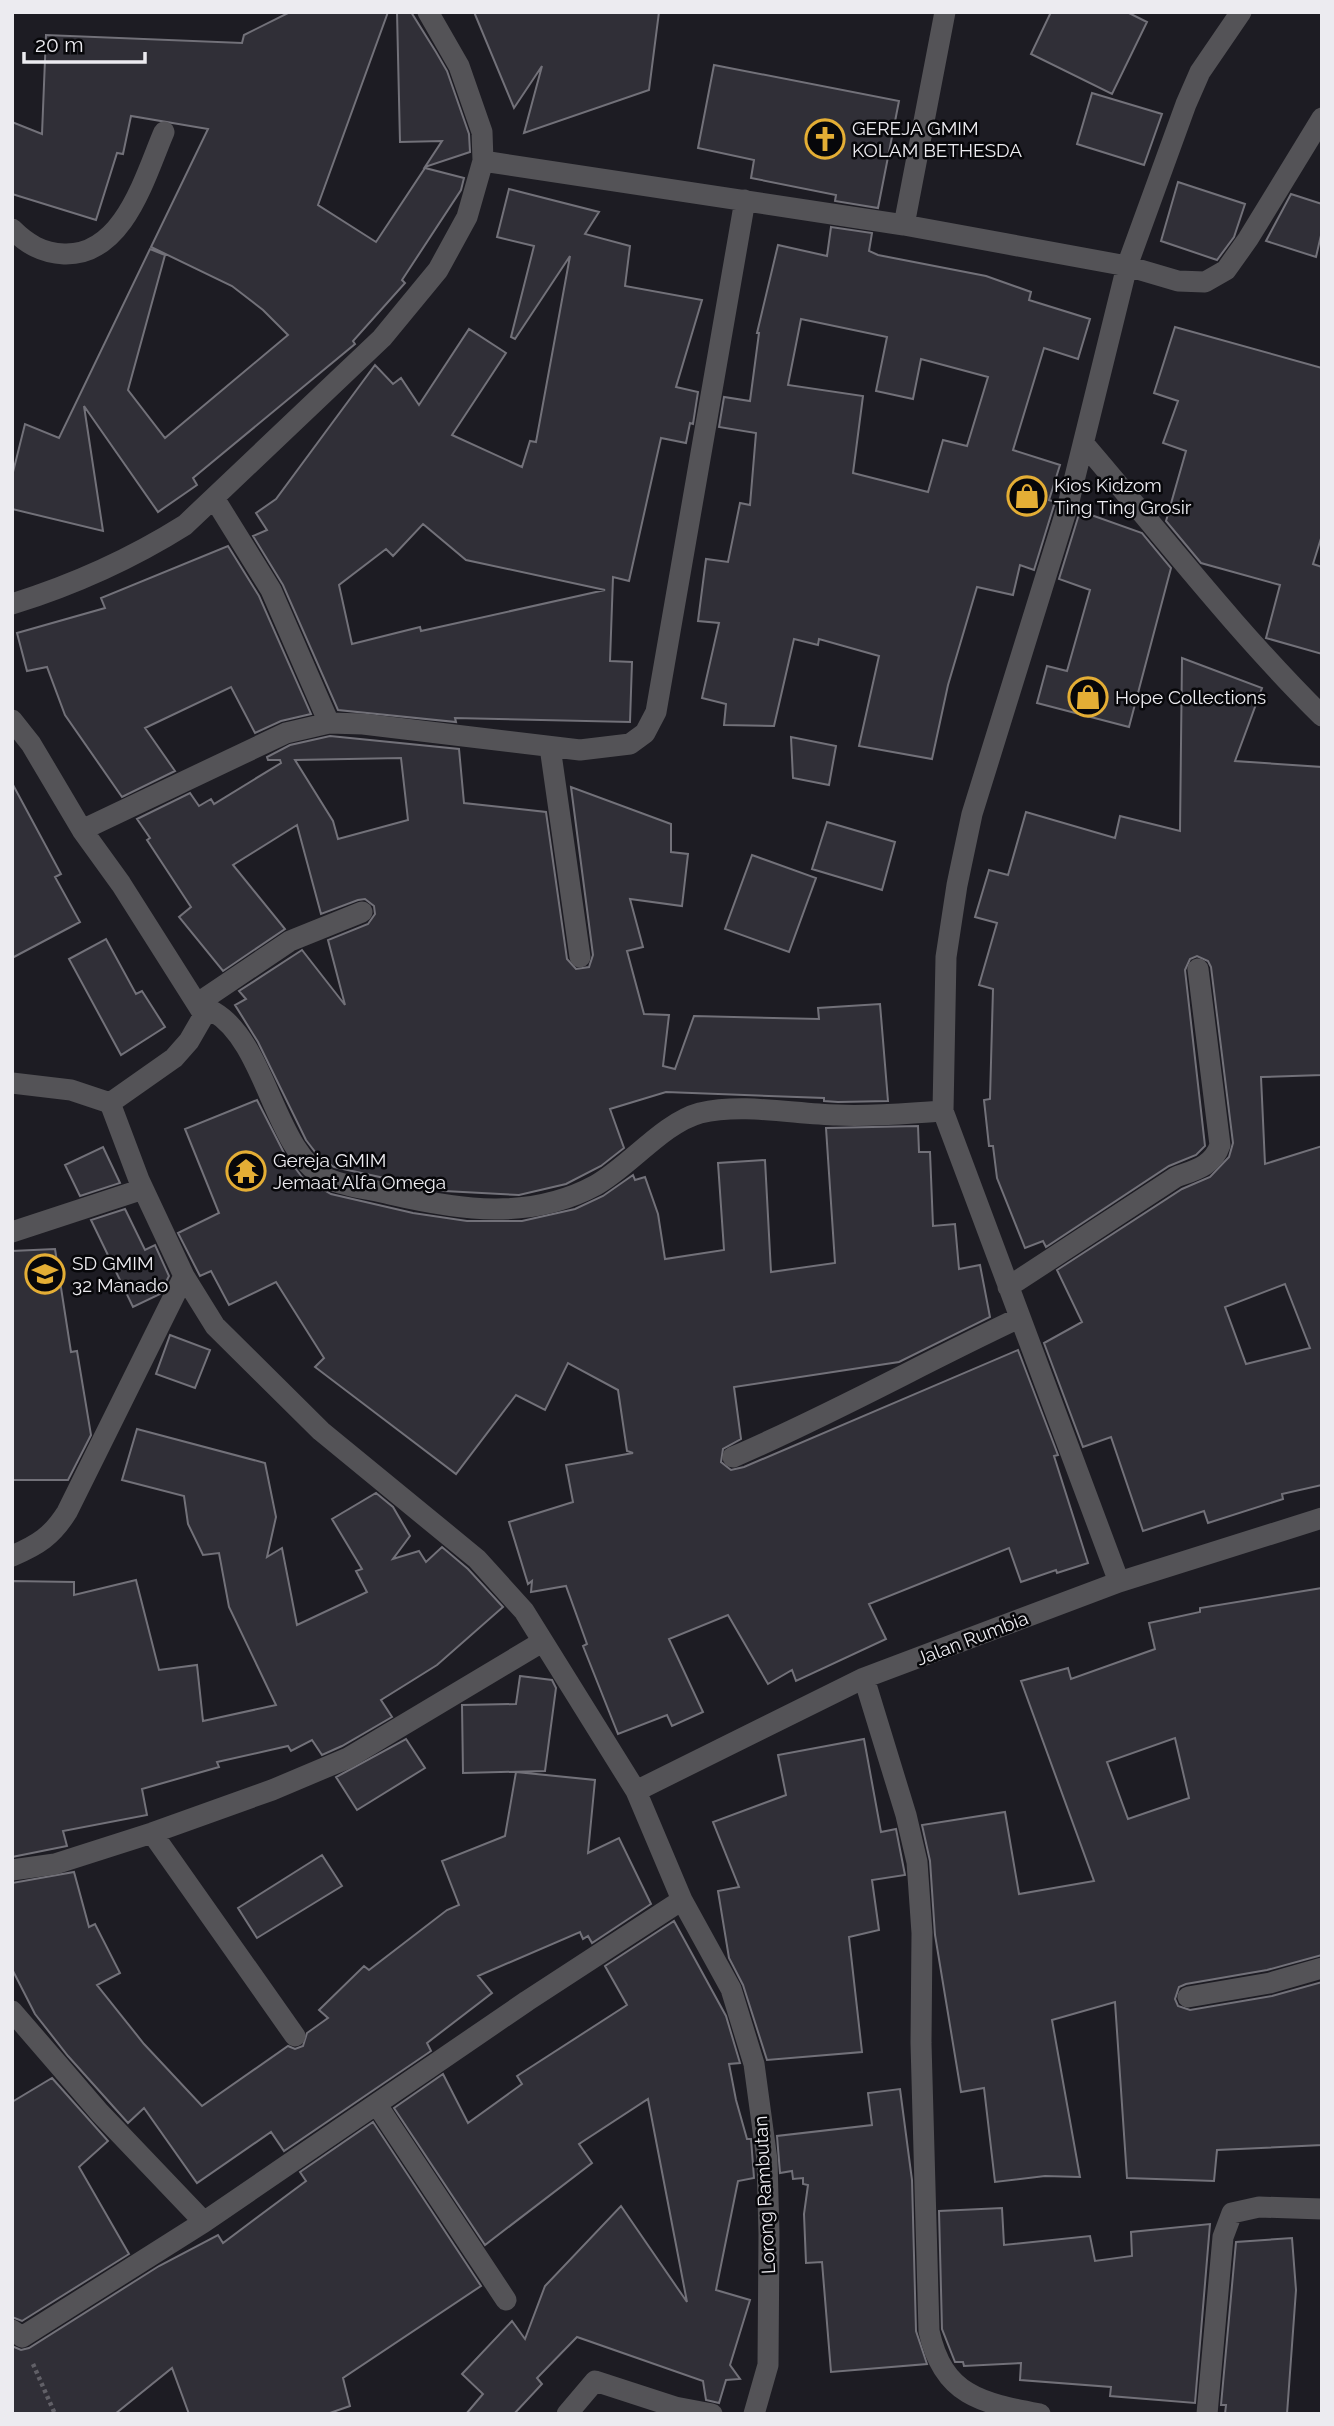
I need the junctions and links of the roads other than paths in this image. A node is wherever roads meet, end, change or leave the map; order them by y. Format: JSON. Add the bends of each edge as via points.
{"nodes":[{"id":1,"x":428,"y":12,"type":"edge"},
{"id":2,"x":945,"y":12,"type":"edge"},
{"id":3,"x":1241,"y":12,"type":"edge"},
{"id":4,"x":1322,"y":118,"type":"edge"},
{"id":5,"x":164,"y":132,"type":"dead end"},
{"id":6,"x":484,"y":162,"type":"junction"},
{"id":7,"x":745,"y":200,"type":"junction"},
{"id":8,"x":904,"y":225,"type":"junction"},
{"id":9,"x":12,"y":229,"type":"edge"},
{"id":10,"x":1127,"y":266,"type":"junction"},
{"id":11,"x":1084,"y":444,"type":"junction"},
{"id":12,"x":214,"y":498,"type":"junction"},
{"id":13,"x":12,"y":604,"type":"edge"},
{"id":14,"x":1322,"y":716,"type":"edge"},
{"id":15,"x":12,"y":720,"type":"edge"},
{"id":16,"x":329,"y":723,"type":"junction"},
{"id":17,"x":550,"y":747,"type":"junction"},
{"id":18,"x":82,"y":830,"type":"junction"},
{"id":19,"x":362,"y":912,"type":"dead end"},
{"id":20,"x":580,"y":957,"type":"dead end"},
{"id":21,"x":1198,"y":969,"type":"dead end"},
{"id":22,"x":201,"y":1009,"type":"junction"},
{"id":23,"x":12,"y":1083,"type":"edge"},
{"id":24,"x":110,"y":1103,"type":"junction"},
{"id":25,"x":943,"y":1111,"type":"junction"},
{"id":26,"x":143,"y":1189,"type":"junction"},
{"id":27,"x":12,"y":1232,"type":"edge"},
{"id":28,"x":184,"y":1276,"type":"junction"},
{"id":29,"x":1008,"y":1287,"type":"junction"},
{"id":30,"x":1019,"y":1318,"type":"junction"},
{"id":31,"x":733,"y":1457,"type":"dead end"},
{"id":32,"x":1322,"y":1518,"type":"edge"},
{"id":33,"x":12,"y":1556,"type":"edge"},
{"id":34,"x":1119,"y":1582,"type":"junction"},
{"id":35,"x":542,"y":1642,"type":"junction"},
{"id":36,"x":864,"y":1678,"type":"junction"},
{"id":37,"x":636,"y":1791,"type":"junction"},
{"id":38,"x":152,"y":1833,"type":"junction"},
{"id":39,"x":12,"y":1870,"type":"edge"},
{"id":40,"x":682,"y":1900,"type":"junction"},
{"id":41,"x":1322,"y":1968,"type":"edge"},
{"id":42,"x":1188,"y":1997,"type":"dead end"},
{"id":43,"x":12,"y":2011,"type":"edge"},
{"id":44,"x":295,"y":2036,"type":"dead end"},
{"id":45,"x":377,"y":2105,"type":"junction"},
{"id":46,"x":1322,"y":2209,"type":"edge"},
{"id":47,"x":204,"y":2222,"type":"junction"},
{"id":48,"x":506,"y":2300,"type":"dead end"},
{"id":49,"x":17,"y":2333,"type":"edge"},
{"id":50,"x":567,"y":2414,"type":"edge"},
{"id":51,"x":712,"y":2414,"type":"edge"},
{"id":52,"x":754,"y":2414,"type":"edge"},
{"id":53,"x":1040,"y":2414,"type":"edge"},
{"id":54,"x":1207,"y":2414,"type":"edge"}],
"edges":[{"from":1,"to":6,"type":"street","via":[[459,66],[482,132]]},
{"from":2,"to":8,"type":"street"},
{"from":3,"to":10,"type":"street","via":[[1200,72]]},
{"from":4,"to":10,"type":"street","via":[[1226,270],[1205,282],[1178,281]]},
{"from":5,"to":9,"type":"street","via":[[130,209],[96,246],[70,254],[50,253],[31,246]]},
{"from":6,"to":7,"type":"street"},
{"from":6,"to":12,"type":"street","via":[[467,217],[438,270],[382,338]]},
{"from":7,"to":8,"type":"street"},
{"from":7,"to":17,"type":"street","via":[[656,712],[645,733],[630,744],[580,750]]},
{"from":8,"to":10,"type":"street"},
{"from":10,"to":11,"type":"street"},
{"from":11,"to":14,"type":"street","via":[[1195,579]]},
{"from":11,"to":25,"type":"street","via":[[972,814],[946,957]]},
{"from":12,"to":13,"type":"street","via":[[185,525],[147,549],[59,589]]},
{"from":12,"to":16,"type":"street","via":[[271,590]]},
{"from":15,"to":18,"type":"street"},
{"from":16,"to":17,"type":"street"},
{"from":16,"to":18,"type":"street","via":[[286,733]]},
{"from":17,"to":20,"type":"street"},
{"from":18,"to":22,"type":"street"},
{"from":19,"to":22,"type":"street","via":[[290,941]]},
{"from":21,"to":29,"type":"street","via":[[1220,1145],[1216,1157],[1177,1177]]},
{"from":22,"to":24,"type":"street","via":[[189,1041],[174,1058]]},
{"from":22,"to":25,"type":"street","via":[[226,1019],[238,1034],[310,1167],[328,1178],[434,1204],[486,1211],[542,1204],[596,1185],[696,1114],[725,1108],[841,1116]]},
{"from":23,"to":24,"type":"street","via":[[71,1090]]},
{"from":24,"to":26,"type":"street","name":"Lorong Rambutan"},
{"from":25,"to":29,"type":"street"},
{"from":26,"to":27,"type":"street"},
{"from":26,"to":28,"type":"street","name":"Lorong Rambutan"},
{"from":28,"to":33,"type":"street","via":[[67,1512],[40,1544]]},
{"from":28,"to":35,"type":"street","name":"Lorong Rambutan","via":[[215,1326],[321,1431],[477,1559],[524,1611]]},
{"from":29,"to":30,"type":"street"},
{"from":30,"to":31,"type":"street","via":[[803,1427]]},
{"from":30,"to":34,"type":"street"},
{"from":32,"to":34,"type":"street","name":"Jalan Rumbia"},
{"from":34,"to":36,"type":"street","name":"Jalan Rumbia"},
{"from":35,"to":37,"type":"street","name":"Lorong Rambutan"},
{"from":35,"to":38,"type":"street","via":[[348,1758]]},
{"from":36,"to":37,"type":"street","name":"Jalan Rumbia"},
{"from":36,"to":53,"type":"street","via":[[917,1862],[929,2331],[934,2353],[965,2393],[996,2406]]},
{"from":37,"to":40,"type":"street","name":"Lorong Rambutan"},
{"from":38,"to":39,"type":"street","via":[[55,1864]]},
{"from":38,"to":44,"type":"street"},
{"from":40,"to":45,"type":"street"},
{"from":40,"to":52,"type":"street","name":"Lorong Rambutan","via":[[731,1989],[754,2064],[767,2160],[769,2247],[768,2365]]},
{"from":41,"to":42,"type":"street","via":[[1270,1983]]},
{"from":43,"to":47,"type":"street","via":[[100,2113]]},
{"from":45,"to":47,"type":"street"},
{"from":45,"to":48,"type":"street"},
{"from":46,"to":54,"type":"street","via":[[1259,2207],[1232,2213],[1228,2220]]},
{"from":47,"to":49,"type":"street"},
{"from":50,"to":51,"type":"street","via":[[595,2381]]}]}
